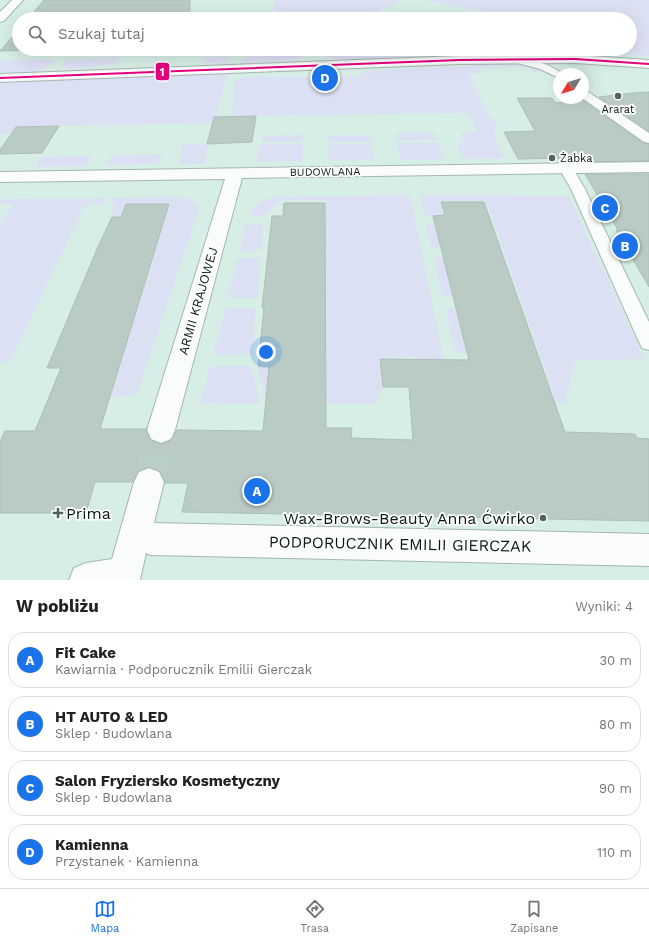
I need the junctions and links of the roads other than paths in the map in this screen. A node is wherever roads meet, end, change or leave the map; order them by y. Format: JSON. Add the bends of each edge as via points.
{"nodes":[{"id":1,"x":18,"y":0,"type":"edge"},
{"id":2,"x":0,"y":19,"type":"edge"},
{"id":3,"x":514,"y":59,"type":"junction"},
{"id":4,"x":649,"y":64,"type":"edge"},
{"id":5,"x":553,"y":72,"type":"edge"},
{"id":6,"x":0,"y":78,"type":"edge"},
{"id":7,"x":589,"y":97,"type":"edge"},
{"id":8,"x":649,"y":139,"type":"edge"},
{"id":9,"x":566,"y":168,"type":"junction"},
{"id":10,"x":649,"y":168,"type":"edge"},
{"id":11,"x":235,"y":173,"type":"junction"},
{"id":12,"x":0,"y":177,"type":"edge"},
{"id":13,"x":649,"y":342,"type":"edge"},
{"id":14,"x":161,"y":430,"type":"tunnel mouth"},
{"id":15,"x":149,"y":482,"type":"tunnel mouth"},
{"id":16,"x":150,"y":539,"type":"dead end"},
{"id":17,"x":649,"y":550,"type":"edge"},
{"id":18,"x":124,"y":576,"type":"edge"},
{"id":19,"x":86,"y":580,"type":"edge"}],
"edges":[{"from":1,"to":2,"type":"street"},
{"from":3,"to":4,"type":"street","via":[[575,59]]},
{"from":3,"to":5,"type":"lane"},
{"from":3,"to":6,"type":"street"},
{"from":7,"to":8,"type":"lane"},
{"from":9,"to":10,"type":"street","name":"BUDOWLANA"},
{"from":9,"to":11,"type":"street","name":"BUDOWLANA"},
{"from":9,"to":13,"type":"lane"},
{"from":11,"to":12,"type":"street","name":"BUDOWLANA"},
{"from":11,"to":14,"type":"street","name":"ARMII KRAJOWEJ"},
{"from":15,"to":18,"type":"street"},
{"from":16,"to":17,"type":"street","name":"PODPORUCZNIK EMILII GIERCZAK","via":[[383,542]]},
{"from":18,"to":19,"type":"street"}]}
